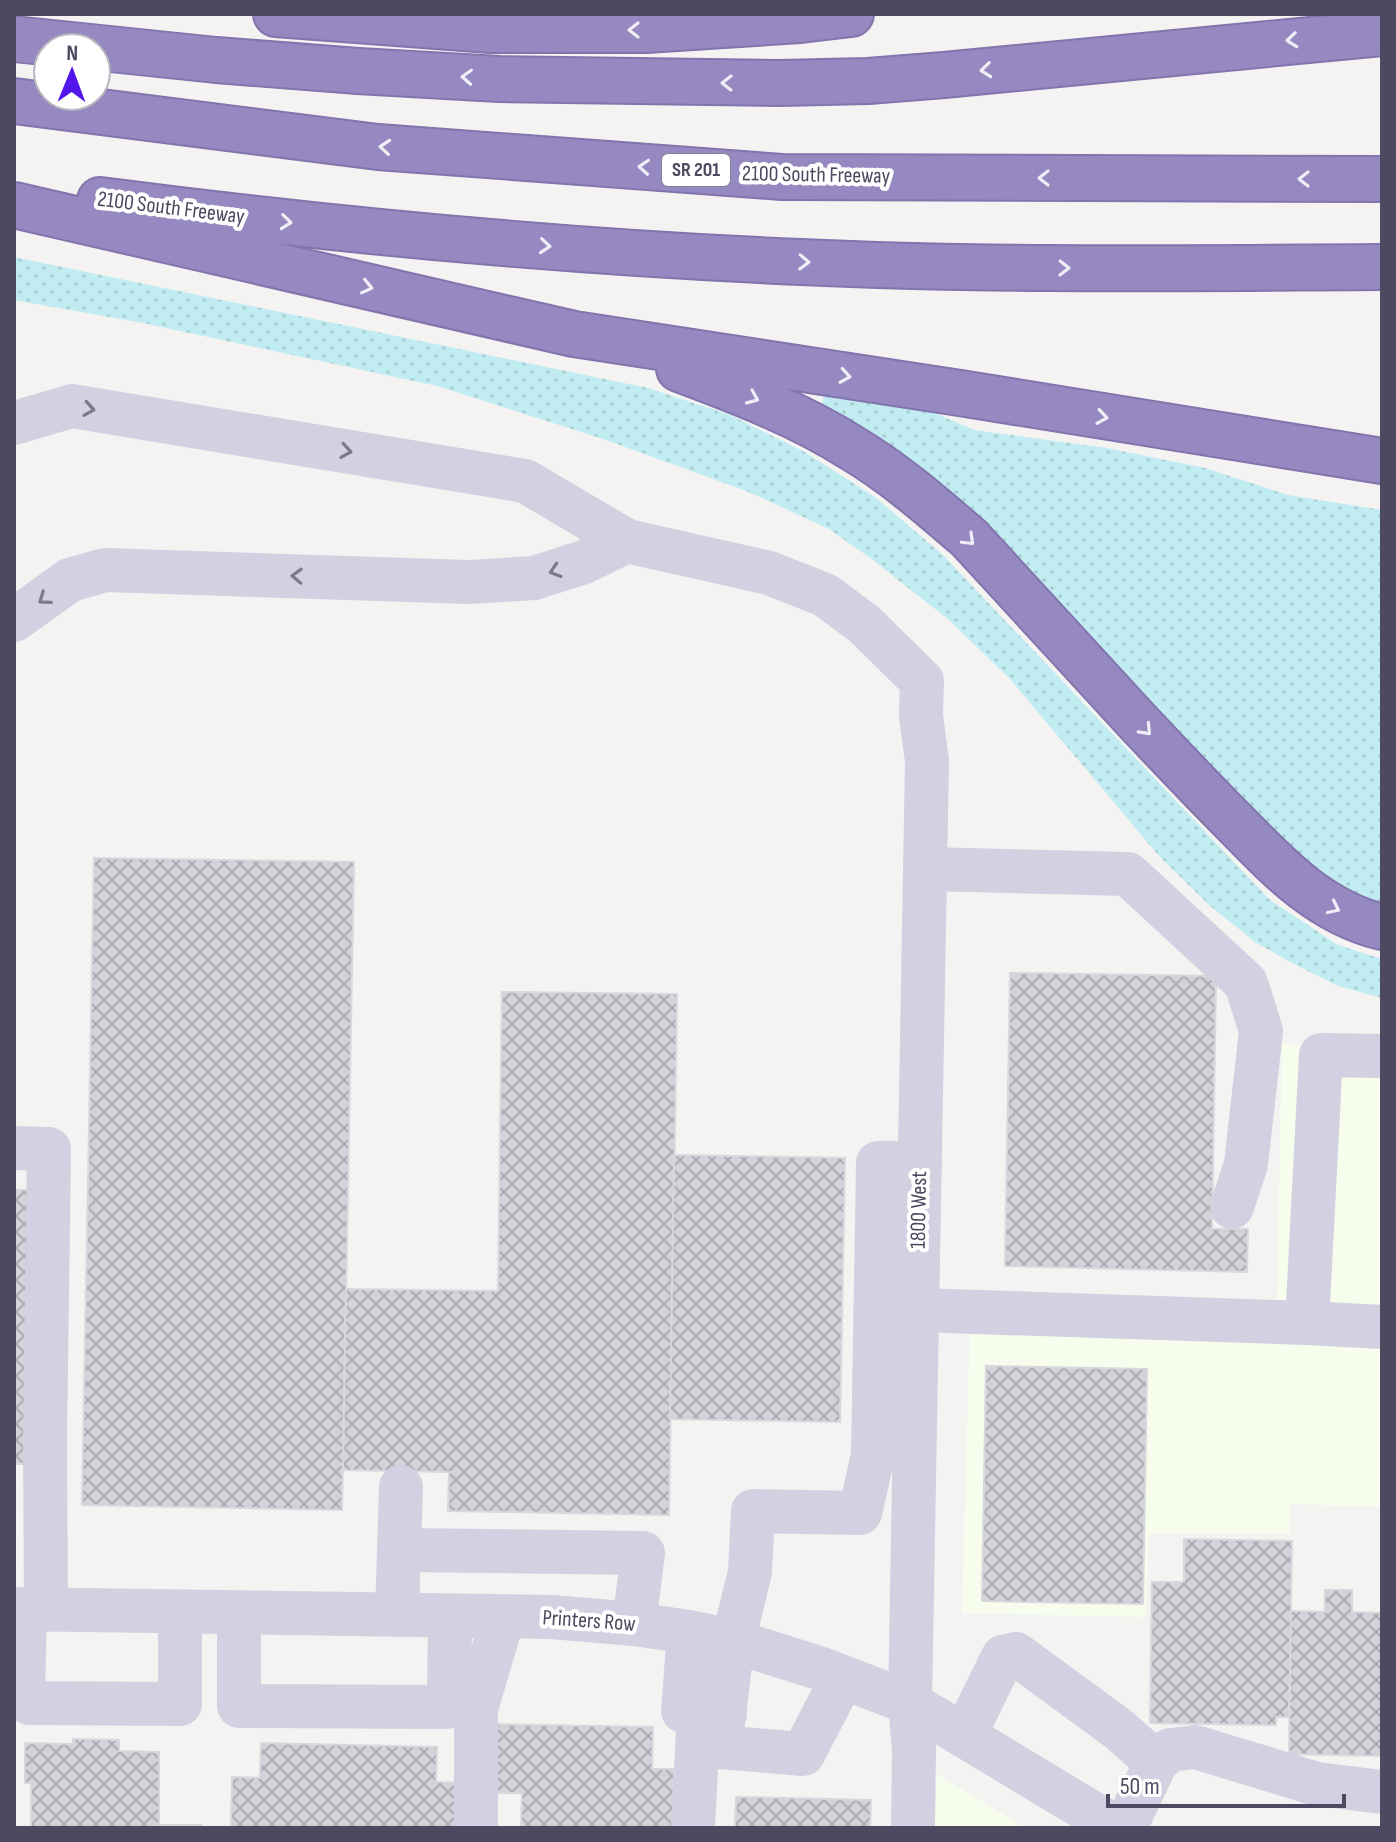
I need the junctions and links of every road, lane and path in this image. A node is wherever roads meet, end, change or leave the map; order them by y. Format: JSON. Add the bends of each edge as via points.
{"nodes":[{"id":1,"x":276,"y":14,"type":"edge"},
{"id":2,"x":851,"y":14,"type":"edge"},
{"id":3,"x":14,"y":24,"type":"edge"},
{"id":4,"x":1378,"y":32,"type":"edge"},
{"id":5,"x":14,"y":39,"type":"edge"},
{"id":6,"x":216,"y":60,"type":"junction"},
{"id":7,"x":14,"y":101,"type":"edge"},
{"id":8,"x":1382,"y":179,"type":"edge"},
{"id":9,"x":14,"y":187,"type":"edge"},
{"id":10,"x":14,"y":205,"type":"edge"},
{"id":11,"x":1382,"y":267,"type":"edge"},
{"id":12,"x":574,"y":334,"type":"junction"},
{"id":13,"x":14,"y":423,"type":"edge"},
{"id":14,"x":1382,"y":461,"type":"edge"},
{"id":15,"x":627,"y":541,"type":"junction"},
{"id":16,"x":14,"y":620,"type":"edge"},
{"id":17,"x":925,"y":869,"type":"junction"},
{"id":18,"x":1382,"y":927,"type":"edge"},
{"id":19,"x":1382,"y":1056,"type":"edge"},
{"id":20,"x":14,"y":1148,"type":"edge"},
{"id":21,"x":920,"y":1163,"type":"junction"},
{"id":22,"x":1232,"y":1207,"type":"dead end"},
{"id":23,"x":917,"y":1310,"type":"junction"},
{"id":24,"x":1307,"y":1323,"type":"junction"},
{"id":25,"x":1382,"y":1327,"type":"edge"},
{"id":26,"x":401,"y":1487,"type":"dead end"},
{"id":27,"x":399,"y":1550,"type":"junction"},
{"id":28,"x":28,"y":1609,"type":"edge"},
{"id":29,"x":180,"y":1612,"type":"junction"},
{"id":30,"x":239,"y":1613,"type":"junction"},
{"id":31,"x":397,"y":1615,"type":"junction"},
{"id":32,"x":450,"y":1616,"type":"junction"},
{"id":33,"x":503,"y":1617,"type":"junction"},
{"id":34,"x":634,"y":1624,"type":"junction"},
{"id":35,"x":689,"y":1632,"type":"junction"},
{"id":36,"x":733,"y":1641,"type":"junction"},
{"id":37,"x":468,"y":1677,"type":"junction"},
{"id":38,"x":843,"y":1677,"type":"junction"},
{"id":39,"x":910,"y":1703,"type":"junction"},
{"id":40,"x":180,"y":1704,"type":"junction"},
{"id":41,"x":239,"y":1706,"type":"junction"},
{"id":42,"x":19,"y":1711,"type":"edge"},
{"id":43,"x":712,"y":1713,"type":"junction"},
{"id":44,"x":958,"y":1732,"type":"junction"},
{"id":45,"x":1156,"y":1762,"type":"junction"},
{"id":46,"x":1382,"y":1792,"type":"edge"},
{"id":47,"x":476,"y":1828,"type":"edge"},
{"id":48,"x":693,"y":1828,"type":"edge"},
{"id":49,"x":913,"y":1828,"type":"edge"},
{"id":50,"x":937,"y":1828,"type":"edge"},
{"id":51,"x":1117,"y":1828,"type":"edge"},
{"id":52,"x":1125,"y":1828,"type":"edge"}],
"edges":[{"from":2,"to":1,"type":"highway","one_way":true,"via":[[646,30],[490,30]]},
{"from":3,"to":6,"type":"highway"},
{"from":4,"to":6,"type":"highway","one_way":true,"via":[[868,81],[499,79]]},
{"from":5,"to":6,"type":"highway"},
{"from":8,"to":7,"type":"highway","name":"2100 South Freeway","number":"SR 201","one_way":true,"via":[[782,177],[378,147]]},
{"from":9,"to":11,"type":"highway","name":"2100 South Freeway","one_way":true,"via":[[328,226],[757,260],[1089,269]]},
{"from":10,"to":12,"type":"highway","one_way":true},
{"from":12,"to":14,"type":"highway","one_way":true},
{"from":12,"to":18,"type":"highway","one_way":true,"via":[[769,405],[854,449],[895,478],[969,538],[1274,863],[1321,901]]},
{"from":13,"to":15,"type":"street","one_way":true,"via":[[72,406],[525,481]]},
{"from":15,"to":16,"type":"street","one_way":true,"via":[[534,578],[469,582],[105,570],[70,580]]},
{"from":15,"to":17,"type":"street","name":"1800 West","via":[[769,573],[825,595],[864,624],[922,681]]},
{"from":17,"to":21,"type":"street","name":"1800 West"},
{"from":17,"to":22,"type":"street","via":[[1128,874],[1246,983],[1261,1031],[1246,1164]]},
{"from":19,"to":24,"type":"street","via":[[1321,1055]]},
{"from":20,"to":28,"type":"street","via":[[49,1149],[45,1440]]},
{"from":21,"to":23,"type":"street","name":"1800 West"},
{"from":21,"to":36,"type":"street","via":[[878,1163],[873,1455],[860,1513],[753,1511],[750,1572]]},
{"from":23,"to":24,"type":"street"},
{"from":23,"to":39,"type":"street","name":"1800 West"},
{"from":24,"to":25,"type":"street"},
{"from":26,"to":27,"type":"street"},
{"from":27,"to":31,"type":"street"},
{"from":27,"to":34,"type":"street","via":[[643,1553]]},
{"from":28,"to":29,"type":"street","name":"Printers Row"},
{"from":28,"to":42,"type":"street"},
{"from":29,"to":30,"type":"street","name":"Printers Row"},
{"from":29,"to":40,"type":"street"},
{"from":30,"to":31,"type":"street","name":"Printers Row"},
{"from":30,"to":41,"type":"street"},
{"from":31,"to":32,"type":"street","name":"Printers Row"},
{"from":32,"to":33,"type":"street","name":"Printers Row"},
{"from":32,"to":37,"type":"street"},
{"from":33,"to":34,"type":"street","name":"Printers Row"},
{"from":33,"to":37,"type":"street"},
{"from":34,"to":35,"type":"street","name":"Printers Row"},
{"from":35,"to":36,"type":"street","name":"Printers Row"},
{"from":35,"to":43,"type":"street","via":[[683,1711]]},
{"from":36,"to":38,"type":"street","name":"Printers Row"},
{"from":36,"to":43,"type":"street"},
{"from":37,"to":41,"type":"street","via":[[449,1705],[441,1708]]},
{"from":37,"to":47,"type":"street","via":[[476,1709]]},
{"from":38,"to":39,"type":"street","name":"Printers Row"},
{"from":38,"to":43,"type":"street","via":[[803,1754],[720,1747]]},
{"from":39,"to":44,"type":"street","name":"Printers Row"},
{"from":39,"to":49,"type":"street","name":"1800 West"},
{"from":40,"to":41,"type":"street"},
{"from":40,"to":42,"type":"street","via":[[29,1703]]},
{"from":43,"to":48,"type":"street"},
{"from":44,"to":45,"type":"street","via":[[1003,1657],[1016,1654]]},
{"from":44,"to":50,"type":"street","via":[[937,1796]]},
{"from":44,"to":51,"type":"street","name":"Printers Row"},
{"from":45,"to":46,"type":"street","via":[[1170,1750],[1195,1747],[1317,1784]]},
{"from":45,"to":52,"type":"street"}]}
